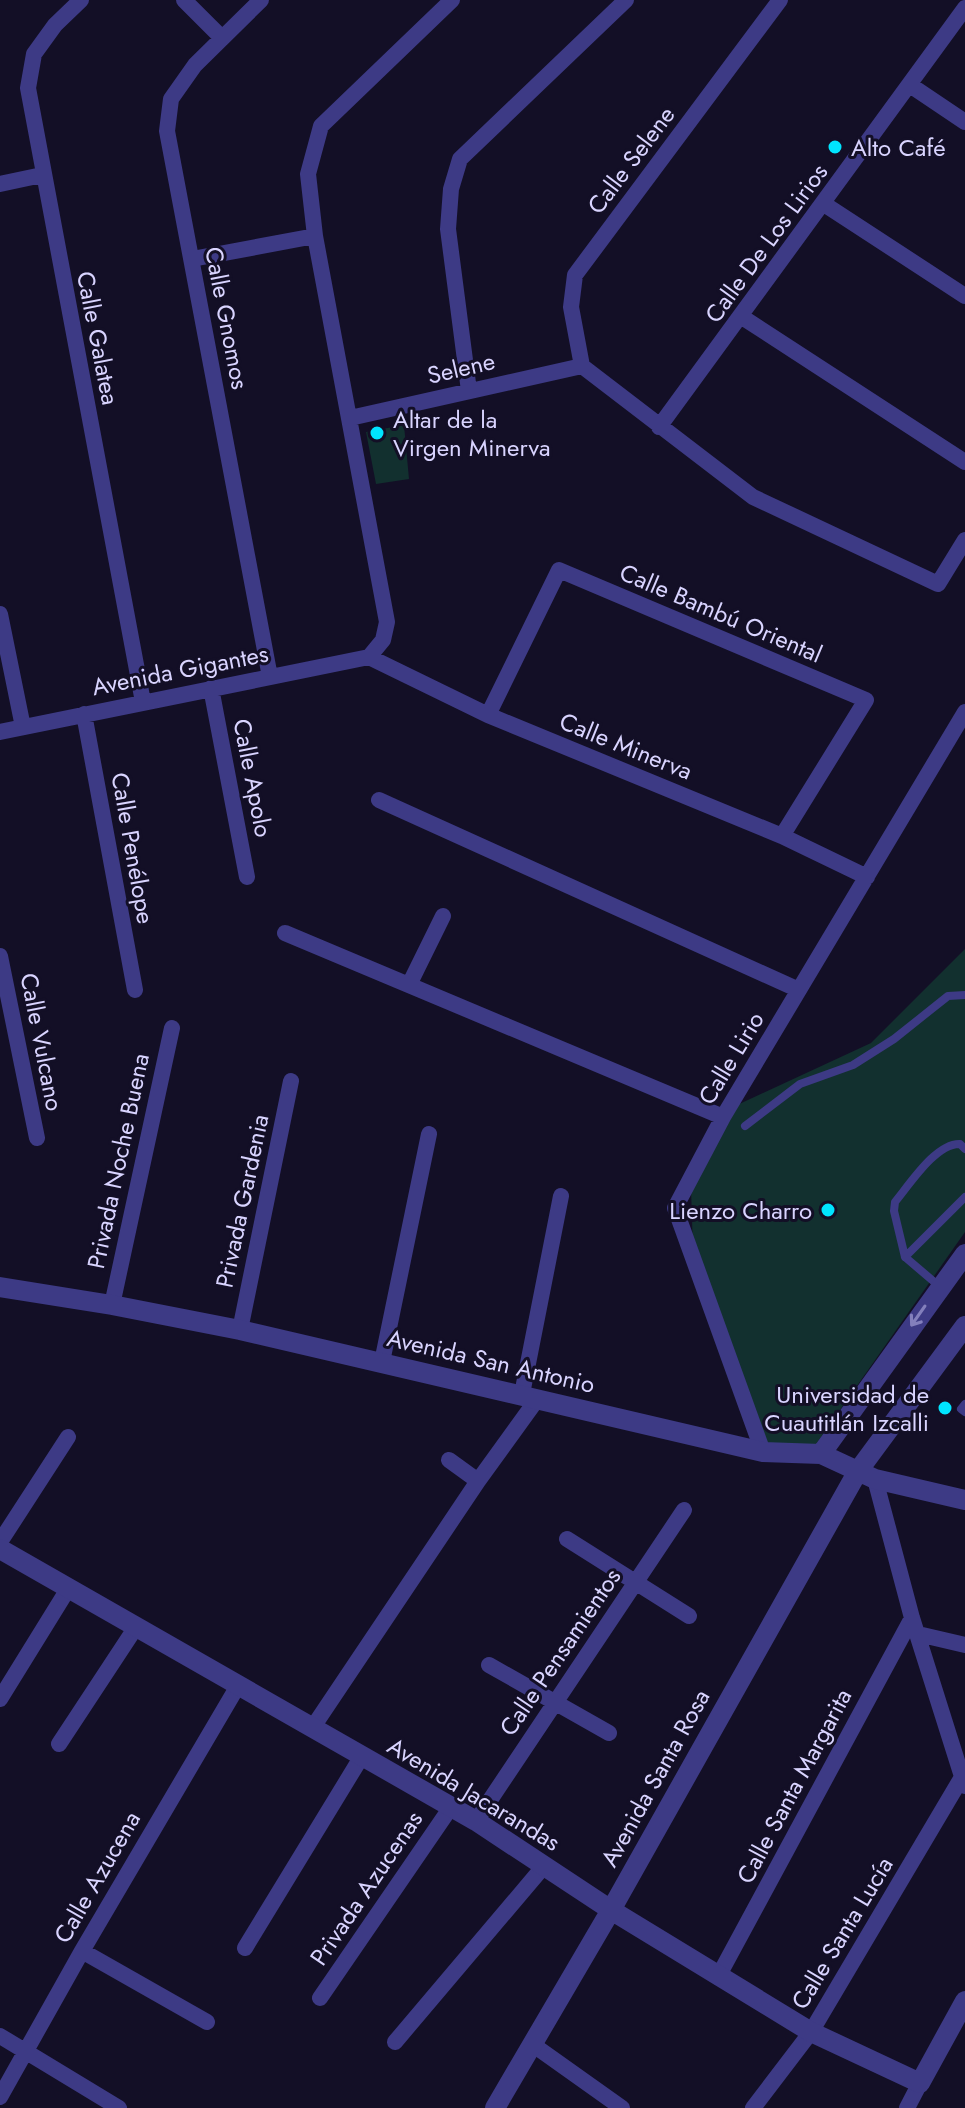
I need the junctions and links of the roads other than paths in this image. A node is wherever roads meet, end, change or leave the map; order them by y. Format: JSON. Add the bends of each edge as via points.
{"nodes":[{"id":1,"x":81,"y":0,"type":"edge"},
{"id":2,"x":184,"y":0,"type":"edge"},
{"id":3,"x":261,"y":0,"type":"edge"},
{"id":4,"x":452,"y":0,"type":"edge"},
{"id":5,"x":626,"y":0,"type":"edge"},
{"id":6,"x":780,"y":0,"type":"edge"},
{"id":7,"x":965,"y":8,"type":"edge"},
{"id":8,"x":221,"y":37,"type":"junction"},
{"id":9,"x":910,"y":85,"type":"junction"},
{"id":10,"x":965,"y":122,"type":"edge"},
{"id":11,"x":42,"y":175,"type":"junction"},
{"id":12,"x":0,"y":184,"type":"edge"},
{"id":13,"x":824,"y":204,"type":"junction"},
{"id":14,"x":315,"y":236,"type":"junction"},
{"id":15,"x":192,"y":259,"type":"junction"},
{"id":16,"x":965,"y":296,"type":"edge"},
{"id":17,"x":742,"y":317,"type":"junction"},
{"id":18,"x":582,"y":366,"type":"junction"},
{"id":19,"x":469,"y":391,"type":"junction"},
{"id":20,"x":350,"y":418,"type":"junction"},
{"id":21,"x":659,"y":427,"type":"junction"},
{"id":22,"x":965,"y":462,"type":"edge"},
{"id":23,"x":965,"y":540,"type":"edge"},
{"id":24,"x":0,"y":614,"type":"edge"},
{"id":25,"x":369,"y":657,"type":"junction"},
{"id":26,"x":270,"y":677,"type":"junction"},
{"id":27,"x":211,"y":688,"type":"junction"},
{"id":28,"x":143,"y":702,"type":"junction"},
{"id":29,"x":965,"y":712,"type":"edge"},
{"id":30,"x":84,"y":714,"type":"junction"},
{"id":31,"x":488,"y":715,"type":"junction"},
{"id":32,"x":23,"y":727,"type":"junction"},
{"id":33,"x":0,"y":732,"type":"edge"},
{"id":34,"x":379,"y":800,"type":"dead end"},
{"id":35,"x":782,"y":836,"type":"junction"},
{"id":36,"x":247,"y":877,"type":"dead end"},
{"id":37,"x":867,"y":877,"type":"junction"},
{"id":38,"x":443,"y":916,"type":"dead end"},
{"id":39,"x":285,"y":933,"type":"dead end"},
{"id":40,"x":0,"y":956,"type":"edge"},
{"id":41,"x":409,"y":985,"type":"junction"},
{"id":42,"x":135,"y":990,"type":"dead end"},
{"id":43,"x":799,"y":990,"type":"junction"},
{"id":44,"x":965,"y":995,"type":"edge"},
{"id":45,"x":172,"y":1028,"type":"dead end"},
{"id":46,"x":291,"y":1081,"type":"dead end"},
{"id":47,"x":723,"y":1117,"type":"junction"},
{"id":48,"x":745,"y":1126,"type":"dead end"},
{"id":49,"x":429,"y":1134,"type":"dead end"},
{"id":50,"x":37,"y":1138,"type":"dead end"},
{"id":51,"x":965,"y":1149,"type":"edge"},
{"id":52,"x":561,"y":1196,"type":"dead end"},
{"id":53,"x":965,"y":1197,"type":"edge"},
{"id":54,"x":965,"y":1254,"type":"edge"},
{"id":55,"x":905,"y":1257,"type":"junction"},
{"id":56,"x":0,"y":1287,"type":"edge"},
{"id":57,"x":939,"y":1287,"type":"junction"},
{"id":58,"x":112,"y":1305,"type":"junction"},
{"id":59,"x":965,"y":1326,"type":"edge"},
{"id":60,"x":240,"y":1330,"type":"junction"},
{"id":61,"x":382,"y":1362,"type":"junction"},
{"id":62,"x":530,"y":1396,"type":"junction"},
{"id":63,"x":965,"y":1404,"type":"edge"},
{"id":64,"x":965,"y":1412,"type":"edge"},
{"id":65,"x":68,"y":1437,"type":"dead end"},
{"id":66,"x":763,"y":1452,"type":"junction"},
{"id":67,"x":821,"y":1454,"type":"junction"},
{"id":68,"x":449,"y":1460,"type":"dead end"},
{"id":69,"x":867,"y":1475,"type":"junction"},
{"id":70,"x":478,"y":1481,"type":"junction"},
{"id":71,"x":965,"y":1500,"type":"edge"},
{"id":72,"x":684,"y":1510,"type":"dead end"},
{"id":73,"x":567,"y":1539,"type":"dead end"},
{"id":74,"x":0,"y":1542,"type":"edge"},
{"id":75,"x":0,"y":1549,"type":"edge"},
{"id":76,"x":636,"y":1582,"type":"junction"},
{"id":77,"x":68,"y":1589,"type":"junction"},
{"id":78,"x":689,"y":1616,"type":"dead end"},
{"id":79,"x":915,"y":1626,"type":"junction"},
{"id":80,"x":136,"y":1627,"type":"junction"},
{"id":81,"x":965,"y":1645,"type":"edge"},
{"id":82,"x":489,"y":1665,"type":"dead end"},
{"id":83,"x":239,"y":1684,"type":"junction"},
{"id":84,"x":0,"y":1699,"type":"edge"},
{"id":85,"x":555,"y":1702,"type":"junction"},
{"id":86,"x":313,"y":1727,"type":"junction"},
{"id":87,"x":609,"y":1733,"type":"dead end"},
{"id":88,"x":59,"y":1744,"type":"dead end"},
{"id":89,"x":362,"y":1756,"type":"junction"},
{"id":90,"x":964,"y":1782,"type":"edge"},
{"id":91,"x":451,"y":1807,"type":"junction"},
{"id":92,"x":476,"y":1821,"type":"junction"},
{"id":93,"x":544,"y":1866,"type":"junction"},
{"id":94,"x":611,"y":1910,"type":"junction"},
{"id":95,"x":245,"y":1948,"type":"dead end"},
{"id":96,"x":82,"y":1951,"type":"junction"},
{"id":97,"x":718,"y":1977,"type":"junction"},
{"id":98,"x":320,"y":1998,"type":"dead end"},
{"id":99,"x":965,"y":2001,"type":"edge"},
{"id":100,"x":207,"y":2022,"type":"dead end"},
{"id":101,"x":811,"y":2032,"type":"junction"},
{"id":102,"x":0,"y":2036,"type":"edge"},
{"id":103,"x":395,"y":2042,"type":"dead end"},
{"id":104,"x":532,"y":2044,"type":"junction"},
{"id":105,"x":26,"y":2051,"type":"junction"},
{"id":106,"x":920,"y":2083,"type":"junction"},
{"id":107,"x":0,"y":2097,"type":"edge"},
{"id":108,"x":119,"y":2108,"type":"edge"},
{"id":109,"x":495,"y":2108,"type":"edge"},
{"id":110,"x":622,"y":2108,"type":"edge"},
{"id":111,"x":753,"y":2108,"type":"edge"},
{"id":112,"x":907,"y":2108,"type":"edge"}],
"edges":[{"from":1,"to":11,"type":"street","name":"Calle Galatea","via":[[34,54],[28,88]]},
{"from":2,"to":8,"type":"street"},
{"from":3,"to":8,"type":"street","name":"Calle Gnomos"},
{"from":4,"to":14,"type":"street","via":[[321,126],[308,174]]},
{"from":5,"to":19,"type":"street","via":[[460,159],[448,229]]},
{"from":6,"to":18,"type":"street","name":"Calle Selene","via":[[575,275],[571,307]]},
{"from":7,"to":9,"type":"street","name":"Calle De Los Lirios"},
{"from":8,"to":15,"type":"street","name":"Calle Gnomos","via":[[171,99],[167,131]]},
{"from":9,"to":10,"type":"street"},
{"from":9,"to":13,"type":"street","name":"Calle De Los Lirios"},
{"from":11,"to":12,"type":"street"},
{"from":11,"to":28,"type":"street","name":"Calle Galatea"},
{"from":13,"to":16,"type":"street"},
{"from":13,"to":17,"type":"street","name":"Calle De Los Lirios"},
{"from":14,"to":15,"type":"street"},
{"from":14,"to":20,"type":"street"},
{"from":15,"to":26,"type":"street","name":"Calle Gnomos"},
{"from":17,"to":21,"type":"street","name":"Calle De Los Lirios"},
{"from":17,"to":22,"type":"street"},
{"from":18,"to":19,"type":"street","name":"Selene"},
{"from":18,"to":21,"type":"street"},
{"from":19,"to":20,"type":"street","name":"Selene"},
{"from":20,"to":25,"type":"street","via":[[387,622],[383,640]]},
{"from":21,"to":23,"type":"street","via":[[753,497],[938,584]]},
{"from":24,"to":32,"type":"street"},
{"from":25,"to":26,"type":"street","name":"Avenida Gigantes"},
{"from":25,"to":31,"type":"street","name":"Calle Minerva"},
{"from":26,"to":27,"type":"street","name":"Avenida Gigantes"},
{"from":27,"to":28,"type":"street","name":"Avenida Gigantes"},
{"from":27,"to":36,"type":"street","name":"Calle Apolo"},
{"from":28,"to":30,"type":"street","name":"Avenida Gigantes"},
{"from":29,"to":37,"type":"street","name":"Calle Lirio"},
{"from":30,"to":32,"type":"street","name":"Avenida Gigantes"},
{"from":30,"to":42,"type":"street","name":"Calle Penélope"},
{"from":31,"to":35,"type":"street","name":"Calle Minerva"},
{"from":31,"to":35,"type":"street","name":"Calle Bambú Oriental","via":[[559,570],[866,700]]},
{"from":32,"to":33,"type":"street","name":"Avenida Gigantes"},
{"from":34,"to":43,"type":"street"},
{"from":35,"to":37,"type":"street","name":"Calle Minerva"},
{"from":37,"to":43,"type":"street","name":"Calle Lirio"},
{"from":38,"to":41,"type":"street"},
{"from":39,"to":41,"type":"street"},
{"from":40,"to":50,"type":"street","name":"Calle Vulcano"},
{"from":41,"to":47,"type":"street"},
{"from":43,"to":47,"type":"street","name":"Calle Lirio"},
{"from":44,"to":48,"type":"lane","via":[[948,996],[853,1065],[800,1084]]},
{"from":45,"to":58,"type":"street","name":"Privada Noche Buena"},
{"from":46,"to":60,"type":"street","name":"Privada Gardenia"},
{"from":47,"to":66,"type":"street","name":"Calle Lirio","via":[[675,1208]]},
{"from":49,"to":61,"type":"street"},
{"from":51,"to":55,"type":"lane","via":[[950,1143],[938,1151],[895,1202]]},
{"from":52,"to":62,"type":"street"},
{"from":53,"to":55,"type":"lane"},
{"from":54,"to":57,"type":"street"},
{"from":55,"to":57,"type":"lane"},
{"from":56,"to":58,"type":"street","name":"Avenida San Antonio"},
{"from":57,"to":67,"type":"street","one_way":true},
{"from":58,"to":60,"type":"street","name":"Avenida San Antonio"},
{"from":59,"to":69,"type":"street","name":"Avenida Santa Rosa"},
{"from":60,"to":61,"type":"street","name":"Avenida San Antonio"},
{"from":61,"to":62,"type":"street","name":"Avenida San Antonio"},
{"from":62,"to":66,"type":"street","name":"Avenida San Antonio"},
{"from":62,"to":70,"type":"street"},
{"from":63,"to":64,"type":"lane"},
{"from":65,"to":74,"type":"street"},
{"from":66,"to":67,"type":"street","name":"Avenida San Antonio"},
{"from":67,"to":69,"type":"street","name":"Avenida San Antonio"},
{"from":68,"to":70,"type":"street"},
{"from":69,"to":71,"type":"street","name":"Avenida San Antonio"},
{"from":69,"to":79,"type":"street"},
{"from":69,"to":94,"type":"street","name":"Avenida Santa Rosa"},
{"from":70,"to":86,"type":"street"},
{"from":72,"to":76,"type":"street","name":"Calle Pensamientos"},
{"from":73,"to":76,"type":"street"},
{"from":75,"to":77,"type":"street","name":"Avenida Jacarandas"},
{"from":76,"to":78,"type":"street"},
{"from":76,"to":85,"type":"street","name":"Calle Pensamientos"},
{"from":77,"to":80,"type":"street","name":"Avenida Jacarandas"},
{"from":77,"to":84,"type":"street"},
{"from":79,"to":81,"type":"street"},
{"from":79,"to":90,"type":"street"},
{"from":79,"to":97,"type":"street","name":"Calle Santa Margarita"},
{"from":80,"to":83,"type":"street","name":"Avenida Jacarandas"},
{"from":80,"to":88,"type":"street"},
{"from":82,"to":85,"type":"street"},
{"from":83,"to":86,"type":"street","name":"Avenida Jacarandas"},
{"from":83,"to":96,"type":"street","name":"Calle Azucena"},
{"from":85,"to":87,"type":"street"},
{"from":85,"to":92,"type":"street","name":"Calle Pensamientos"},
{"from":86,"to":89,"type":"street","name":"Avenida Jacarandas"},
{"from":89,"to":91,"type":"street","name":"Avenida Jacarandas"},
{"from":89,"to":95,"type":"street"},
{"from":90,"to":101,"type":"street","name":"Calle Santa Lucía"},
{"from":91,"to":92,"type":"street","name":"Avenida Jacarandas"},
{"from":91,"to":98,"type":"street","name":"Privada Azucenas"},
{"from":92,"to":93,"type":"street","name":"Avenida Jacarandas"},
{"from":93,"to":94,"type":"street","name":"Avenida Jacarandas"},
{"from":93,"to":103,"type":"street"},
{"from":94,"to":97,"type":"street","name":"Avenida Jacarandas"},
{"from":94,"to":104,"type":"street","name":"Avenida Santa Rosa"},
{"from":96,"to":100,"type":"street"},
{"from":96,"to":105,"type":"street","name":"Calle Azucena"},
{"from":97,"to":101,"type":"street","name":"Avenida Jacarandas"},
{"from":99,"to":106,"type":"street"},
{"from":101,"to":106,"type":"street","name":"Avenida Jacarandas"},
{"from":101,"to":111,"type":"street","name":"Calle Santa Lucía"},
{"from":102,"to":105,"type":"street"},
{"from":104,"to":109,"type":"street","name":"Avenida Santa Rosa"},
{"from":104,"to":110,"type":"street"},
{"from":105,"to":107,"type":"street","name":"Calle Azucena"},
{"from":105,"to":108,"type":"street"},
{"from":106,"to":112,"type":"street"}]}
